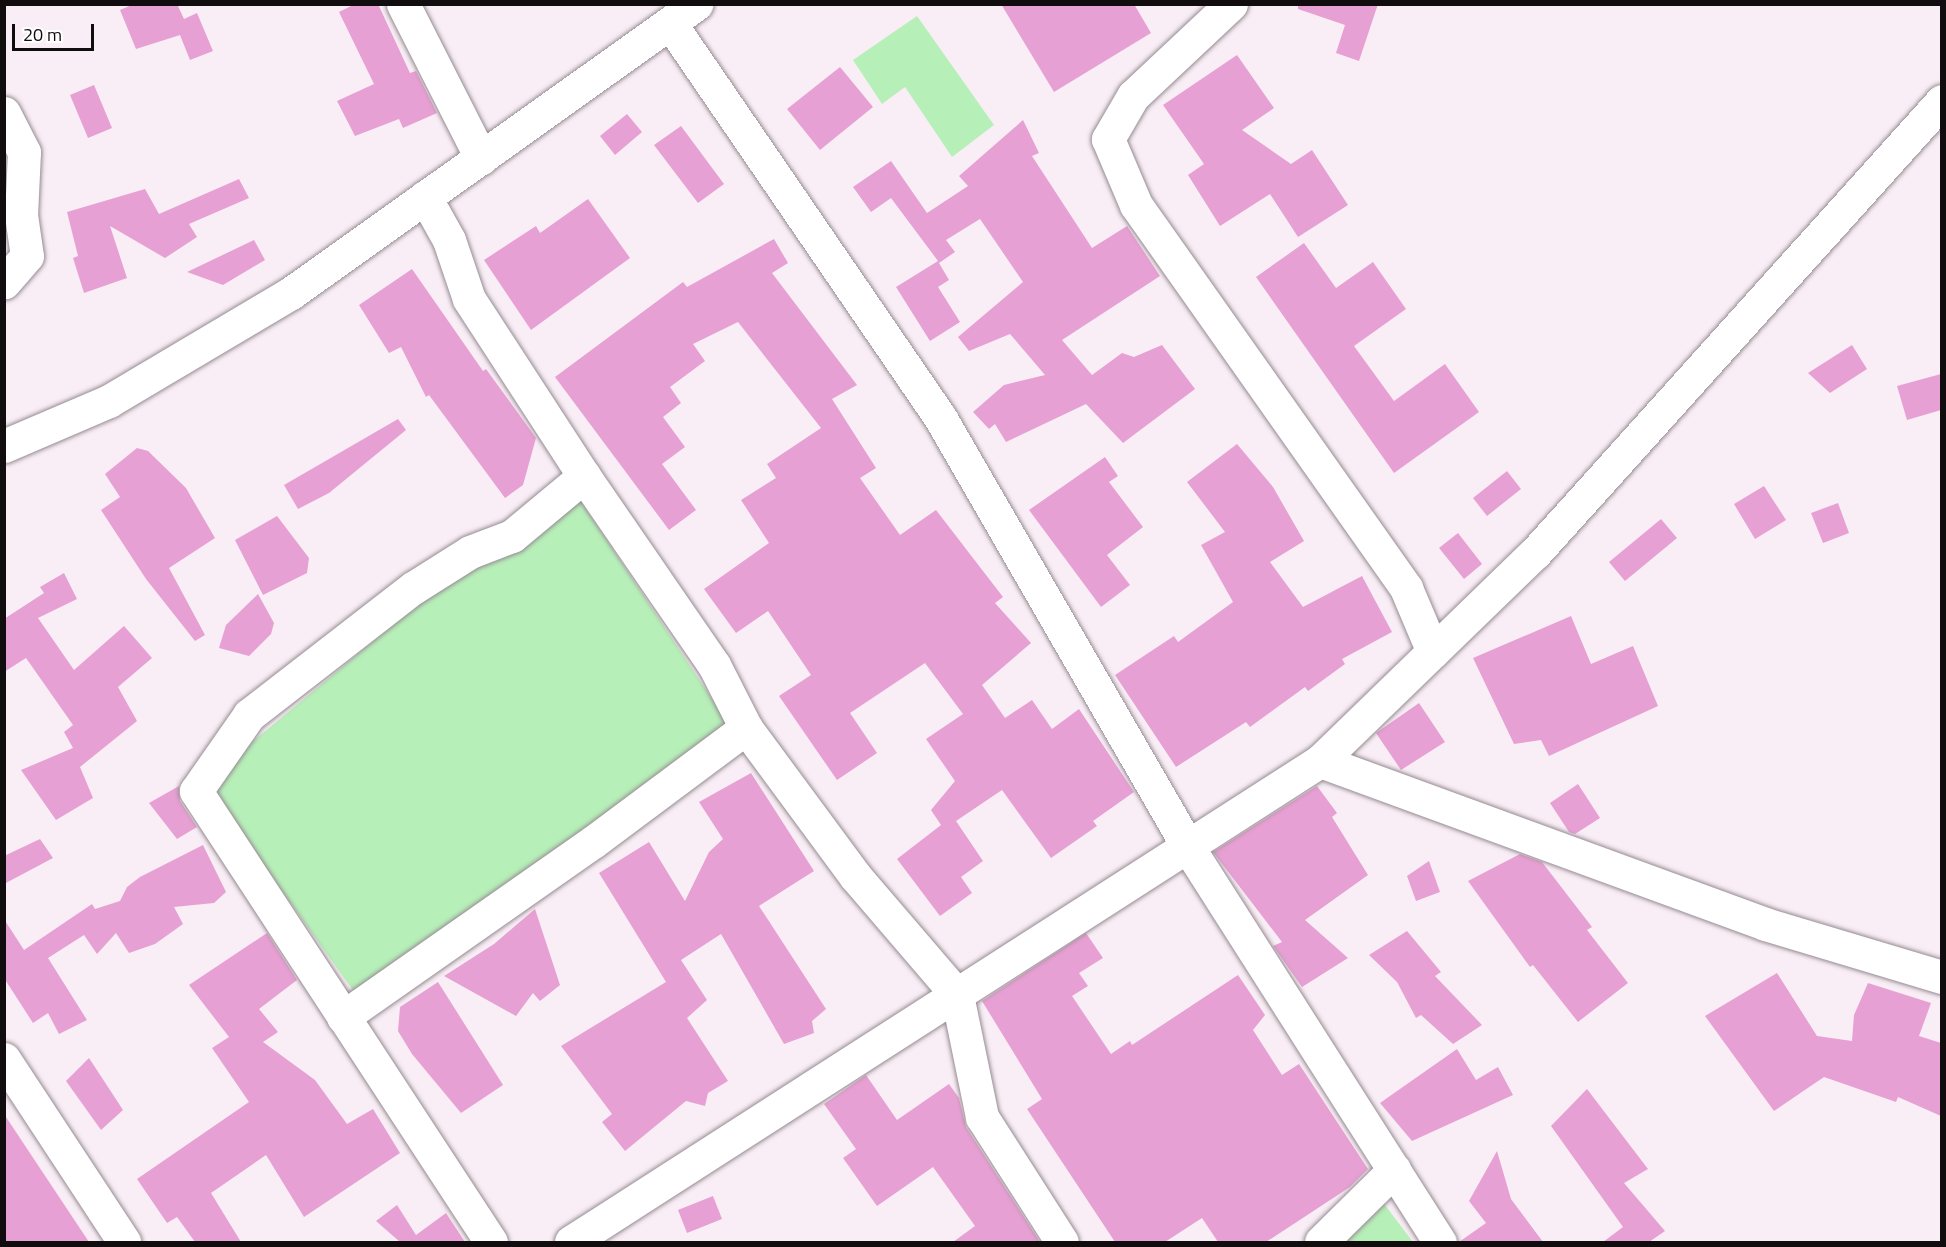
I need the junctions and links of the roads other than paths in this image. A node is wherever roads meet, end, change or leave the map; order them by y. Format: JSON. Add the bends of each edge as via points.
{"nodes":[{"id":1,"x":403,"y":4,"type":"edge"},
{"id":2,"x":696,"y":4,"type":"edge"},
{"id":3,"x":1231,"y":4,"type":"edge"},
{"id":4,"x":670,"y":23,"type":"junction"},
{"id":5,"x":4,"y":113,"type":"edge"},
{"id":6,"x":1935,"y":121,"type":"edge"},
{"id":7,"x":481,"y":158,"type":"junction"},
{"id":8,"x":425,"y":197,"type":"junction"},
{"id":9,"x":4,"y":282,"type":"edge"},
{"id":10,"x":4,"y":446,"type":"edge"},
{"id":11,"x":584,"y":476,"type":"junction"},
{"id":12,"x":1433,"y":652,"type":"junction"},
{"id":13,"x":746,"y":728,"type":"junction"},
{"id":14,"x":1320,"y":761,"type":"junction"},
{"id":15,"x":1188,"y":847,"type":"junction"},
{"id":16,"x":1941,"y":977,"type":"edge"},
{"id":17,"x":957,"y":995,"type":"junction"},
{"id":18,"x":343,"y":1017,"type":"junction"},
{"id":19,"x":4,"y":1059,"type":"edge"},
{"id":20,"x":1394,"y":1170,"type":"junction"},
{"id":21,"x":124,"y":1242,"type":"edge"},
{"id":22,"x":491,"y":1242,"type":"edge"},
{"id":23,"x":571,"y":1242,"type":"edge"},
{"id":24,"x":1062,"y":1242,"type":"edge"},
{"id":25,"x":1321,"y":1242,"type":"edge"},
{"id":26,"x":1440,"y":1242,"type":"edge"}],
"edges":[{"from":1,"to":7,"type":"street"},
{"from":2,"to":4,"type":"street"},
{"from":3,"to":12,"type":"street","via":[[1133,96],[1108,139],[1136,205],[1406,588]]},
{"from":4,"to":7,"type":"street"},
{"from":4,"to":15,"type":"street","via":[[941,418]]},
{"from":5,"to":9,"type":"street","via":[[24,152],[21,215],[27,256]]},
{"from":6,"to":12,"type":"street","via":[[1535,553]]},
{"from":7,"to":8,"type":"street"},
{"from":8,"to":10,"type":"street","via":[[291,293],[108,401]]},
{"from":8,"to":11,"type":"street","via":[[450,240],[469,299]]},
{"from":11,"to":13,"type":"street","via":[[714,665]]},
{"from":11,"to":18,"type":"street","via":[[512,536],[470,552],[413,588],[249,715],[196,791]]},
{"from":12,"to":14,"type":"street"},
{"from":13,"to":17,"type":"street","via":[[856,877]]},
{"from":13,"to":18,"type":"street","via":[[593,842]]},
{"from":14,"to":15,"type":"street"},
{"from":14,"to":16,"type":"street","via":[[1765,924]]},
{"from":15,"to":17,"type":"street"},
{"from":15,"to":20,"type":"street"},
{"from":17,"to":23,"type":"street"},
{"from":17,"to":24,"type":"street","via":[[982,1117]]},
{"from":18,"to":22,"type":"street"},
{"from":19,"to":21,"type":"street"},
{"from":20,"to":25,"type":"street"},
{"from":20,"to":26,"type":"street"}]}
